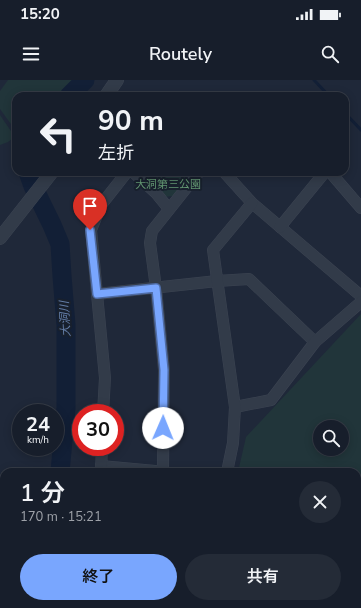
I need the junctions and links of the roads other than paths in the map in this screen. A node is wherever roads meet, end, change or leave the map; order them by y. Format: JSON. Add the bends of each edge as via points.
{"nodes":[{"id":1,"x":117,"y":80,"type":"edge"},
{"id":2,"x":109,"y":92,"type":"edge"},
{"id":3,"x":49,"y":176,"type":"edge"},
{"id":4,"x":124,"y":176,"type":"edge"},
{"id":5,"x":137,"y":176,"type":"edge"},
{"id":6,"x":196,"y":176,"type":"edge"},
{"id":7,"x":228,"y":176,"type":"edge"},
{"id":8,"x":322,"y":176,"type":"edge"},
{"id":9,"x":333,"y":176,"type":"edge"},
{"id":10,"x":252,"y":203,"type":"junction"},
{"id":11,"x":361,"y":208,"type":"edge"},
{"id":12,"x":169,"y":209,"type":"junction"},
{"id":13,"x":280,"y":227,"type":"junction"},
{"id":14,"x":0,"y":238,"type":"edge"},
{"id":15,"x":217,"y":281,"type":"junction"},
{"id":16,"x":156,"y":288,"type":"junction"},
{"id":17,"x":97,"y":294,"type":"junction"},
{"id":18,"x":361,"y":296,"type":"edge"},
{"id":19,"x":361,"y":302,"type":"edge"},
{"id":20,"x":315,"y":342,"type":"junction"},
{"id":21,"x":103,"y":404,"type":"edge"},
{"id":22,"x":235,"y":407,"type":"junction"},
{"id":23,"x":102,"y":456,"type":"edge"},
{"id":24,"x":101,"y":468,"type":"edge"},
{"id":25,"x":163,"y":468,"type":"edge"},
{"id":26,"x":228,"y":468,"type":"edge"}],
"edges":[{"from":1,"to":2,"type":"street"},
{"from":3,"to":14,"type":"street"},
{"from":4,"to":17,"type":"street","via":[[101,205],[90,230]]},
{"from":5,"to":12,"type":"street"},
{"from":6,"to":12,"type":"street"},
{"from":7,"to":10,"type":"street"},
{"from":8,"to":13,"type":"street"},
{"from":9,"to":11,"type":"street"},
{"from":10,"to":13,"type":"street"},
{"from":10,"to":15,"type":"street","via":[[213,250]]},
{"from":12,"to":16,"type":"street","via":[[152,231],[150,243]]},
{"from":13,"to":18,"type":"street"},
{"from":15,"to":16,"type":"street"},
{"from":15,"to":20,"type":"street","via":[[249,279]]},
{"from":15,"to":22,"type":"street"},
{"from":16,"to":17,"type":"street"},
{"from":16,"to":25,"type":"street","via":[[164,370]]},
{"from":17,"to":21,"type":"street","via":[[104,378]]},
{"from":19,"to":20,"type":"street"},
{"from":20,"to":22,"type":"street","via":[[271,400]]},
{"from":22,"to":26,"type":"street","via":[[233,443]]},
{"from":23,"to":24,"type":"street"}]}
